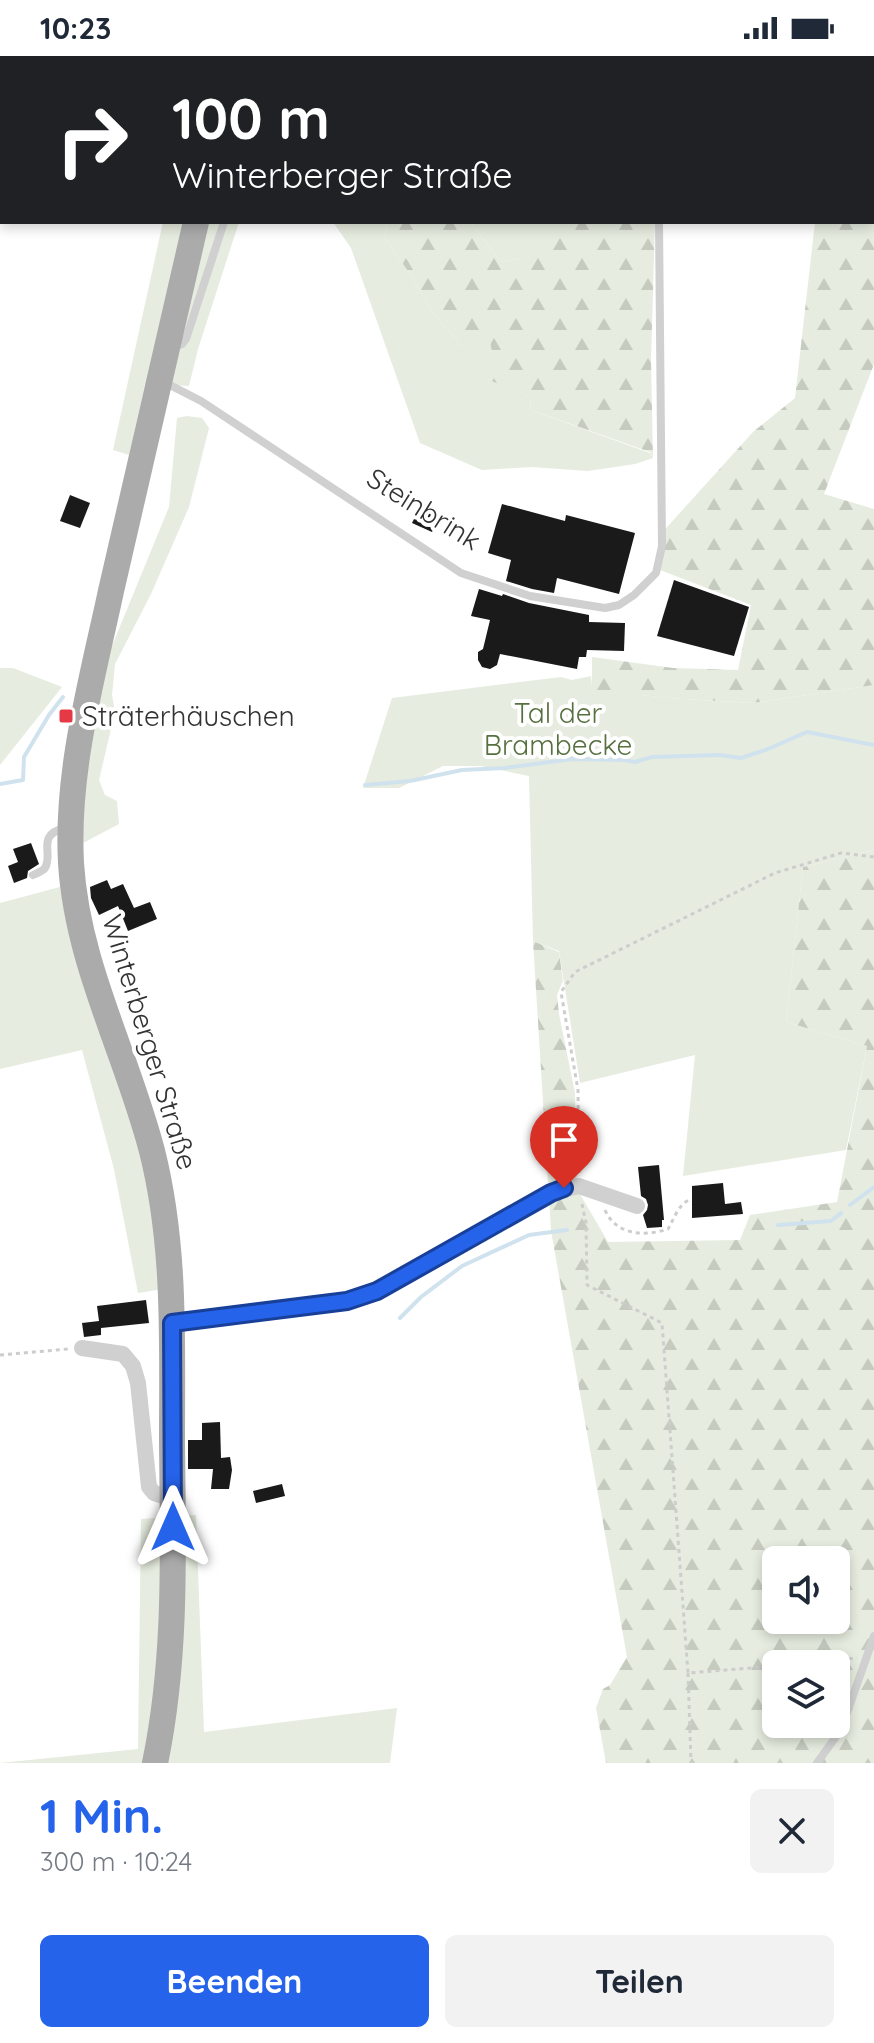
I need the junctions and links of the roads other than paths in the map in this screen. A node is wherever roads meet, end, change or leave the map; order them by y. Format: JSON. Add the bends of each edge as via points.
{"nodes":[{"id":1,"x":196,"y":224,"type":"edge"},
{"id":2,"x":223,"y":224,"type":"edge"},
{"id":3,"x":659,"y":224,"type":"edge"},
{"id":4,"x":167,"y":349,"type":"junction"},
{"id":5,"x":160,"y":379,"type":"junction"},
{"id":6,"x":70,"y":827,"type":"junction"},
{"id":7,"x":33,"y":875,"type":"dead end"},
{"id":8,"x":637,"y":1206,"type":"dead end"},
{"id":9,"x":172,"y":1323,"type":"junction"},
{"id":10,"x":82,"y":1348,"type":"road end"},
{"id":11,"x":173,"y":1499,"type":"junction"},
{"id":12,"x":874,"y":1636,"type":"edge"},
{"id":13,"x":155,"y":1763,"type":"edge"},
{"id":14,"x":817,"y":1763,"type":"edge"}],
"edges":[{"from":1,"to":4,"type":"main road"},
{"from":2,"to":4,"type":"lane","via":[[186,339]]},
{"from":3,"to":5,"type":"lane","name":"Steinbrink","via":[[662,546],[656,573],[619,605],[605,608],[530,596],[461,573]]},
{"from":4,"to":5,"type":"main road"},
{"from":5,"to":6,"type":"main road","name":"Winterberger Straße","via":[[81,733]]},
{"from":6,"to":7,"type":"lane","via":[[49,836],[47,864]]},
{"from":6,"to":9,"type":"main road","name":"Winterberger Straße","via":[[83,941],[140,1109],[162,1193]]},
{"from":8,"to":9,"type":"street","via":[[579,1186],[564,1188],[377,1291],[347,1301]]},
{"from":9,"to":11,"type":"main road","name":"Winterberger Straße"},
{"from":10,"to":11,"type":"street","via":[[123,1354],[133,1366],[149,1487]]},
{"from":11,"to":13,"type":"main road","name":"Winterberger Straße","via":[[170,1666]]},
{"from":12,"to":14,"type":"lane","via":[[843,1724]]}]}
